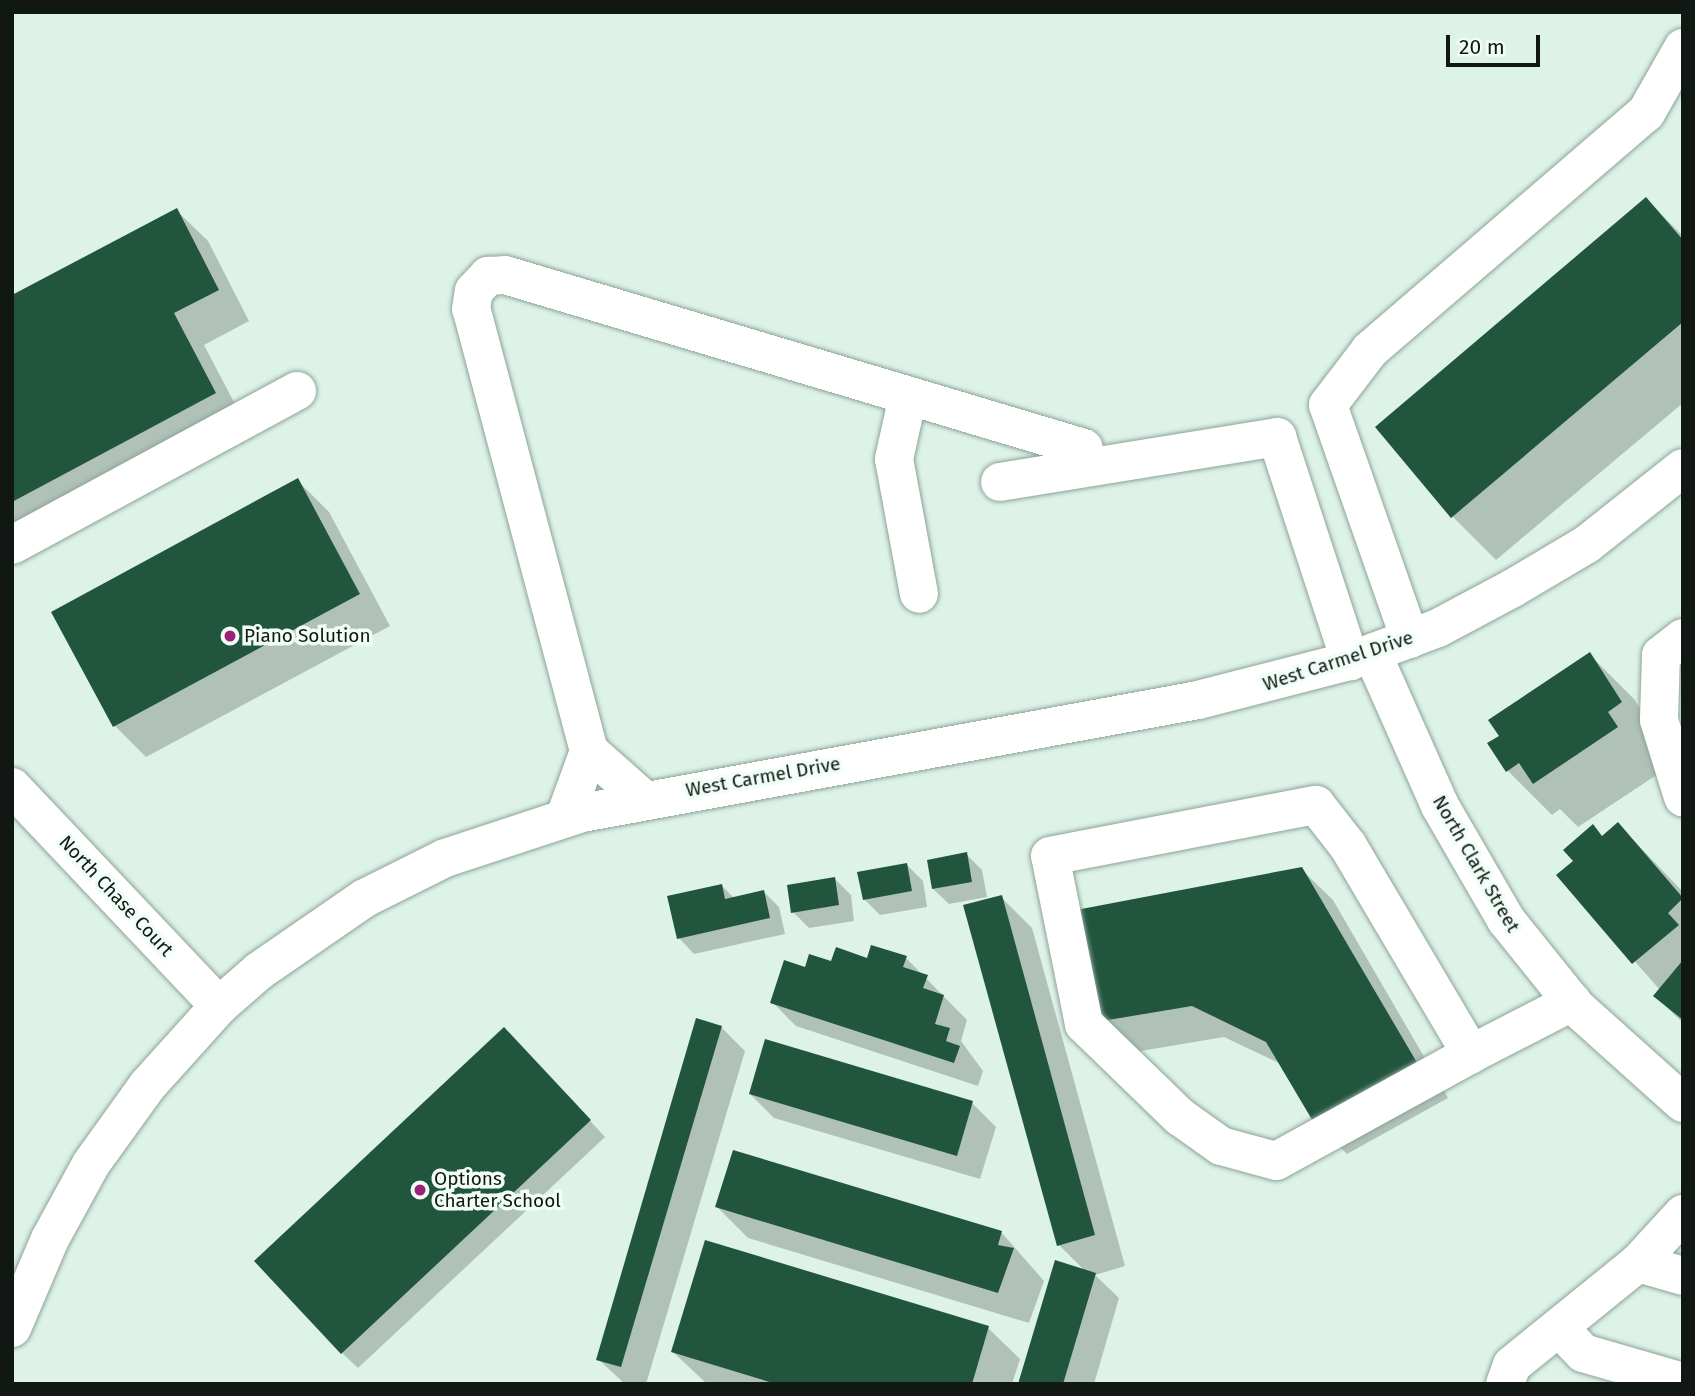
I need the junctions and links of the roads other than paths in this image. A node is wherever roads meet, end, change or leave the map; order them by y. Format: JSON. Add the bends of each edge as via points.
{"nodes":[{"id":1,"x":1683,"y":48,"type":"edge"},
{"id":2,"x":297,"y":391,"type":"dead end"},
{"id":3,"x":908,"y":396,"type":"junction"},
{"id":4,"x":1328,"y":405,"type":"junction"},
{"id":5,"x":1277,"y":437,"type":"junction"},
{"id":6,"x":1084,"y":448,"type":"dead end"},
{"id":7,"x":1683,"y":468,"type":"edge"},
{"id":8,"x":1000,"y":482,"type":"dead end"},
{"id":9,"x":12,"y":545,"type":"edge"},
{"id":10,"x":919,"y":594,"type":"dead end"},
{"id":11,"x":1683,"y":638,"type":"edge"},
{"id":12,"x":1410,"y":639,"type":"junction"},
{"id":13,"x":1361,"y":657,"type":"junction"},
{"id":14,"x":1675,"y":750,"type":"edge"},
{"id":15,"x":589,"y":751,"type":"junction"},
{"id":16,"x":1683,"y":797,"type":"edge"},
{"id":17,"x":16,"y":798,"type":"edge"},
{"id":18,"x":643,"y":799,"type":"junction"},
{"id":19,"x":565,"y":817,"type":"junction"},
{"id":20,"x":1572,"y":1002,"type":"junction"},
{"id":21,"x":219,"y":1006,"type":"junction"},
{"id":22,"x":1471,"y":1054,"type":"junction"},
{"id":23,"x":1683,"y":1103,"type":"edge"},
{"id":24,"x":1683,"y":1214,"type":"edge"},
{"id":25,"x":1639,"y":1263,"type":"junction"},
{"id":26,"x":1683,"y":1276,"type":"edge"},
{"id":27,"x":12,"y":1328,"type":"edge"},
{"id":28,"x":1560,"y":1329,"type":"junction"},
{"id":29,"x":1683,"y":1382,"type":"edge"},
{"id":30,"x":1505,"y":1384,"type":"edge"}],
"edges":[{"from":1,"to":4,"type":"street","via":[[1646,113],[1370,350]]},
{"from":2,"to":9,"type":"street"},
{"from":3,"to":6,"type":"street"},
{"from":3,"to":10,"type":"street","via":[[894,459]]},
{"from":3,"to":15,"type":"street","via":[[505,275],[488,276],[474,291],[471,309]]},
{"from":4,"to":5,"type":"street"},
{"from":4,"to":12,"type":"street"},
{"from":5,"to":8,"type":"street"},
{"from":5,"to":13,"type":"street","name":"North Clark Street"},
{"from":7,"to":12,"type":"street","name":"West Carmel Drive","via":[[1587,544]]},
{"from":11,"to":14,"type":"street","via":[[1661,655],[1659,720]]},
{"from":12,"to":13,"type":"street","name":"West Carmel Drive"},
{"from":13,"to":18,"type":"street","name":"West Carmel Drive","via":[[1295,678],[1198,699]]},
{"from":13,"to":20,"type":"street","name":"North Clark Street","via":[[1499,909]]},
{"from":14,"to":16,"type":"street"},
{"from":15,"to":18,"type":"street"},
{"from":15,"to":19,"type":"street"},
{"from":17,"to":21,"type":"street","name":"North Chase Court"},
{"from":18,"to":19,"type":"street","name":"West Carmel Drive"},
{"from":19,"to":21,"type":"street","name":"West Carmel Drive","via":[[446,858],[365,898],[290,947]]},
{"from":20,"to":22,"type":"street"},
{"from":20,"to":23,"type":"street","name":"North Clark Street"},
{"from":21,"to":27,"type":"street","name":"West Carmel Drive","via":[[147,1086],[91,1164],[50,1239]]},
{"from":22,"to":22,"type":"street","via":[[1348,846],[1316,804],[1050,856],[1084,1024],[1180,1117],[1221,1146],[1276,1161]]},
{"from":24,"to":25,"type":"street"},
{"from":25,"to":26,"type":"street"},
{"from":25,"to":28,"type":"street"},
{"from":28,"to":29,"type":"street","via":[[1583,1353]]},
{"from":28,"to":30,"type":"street","via":[[1512,1365]]}]}
